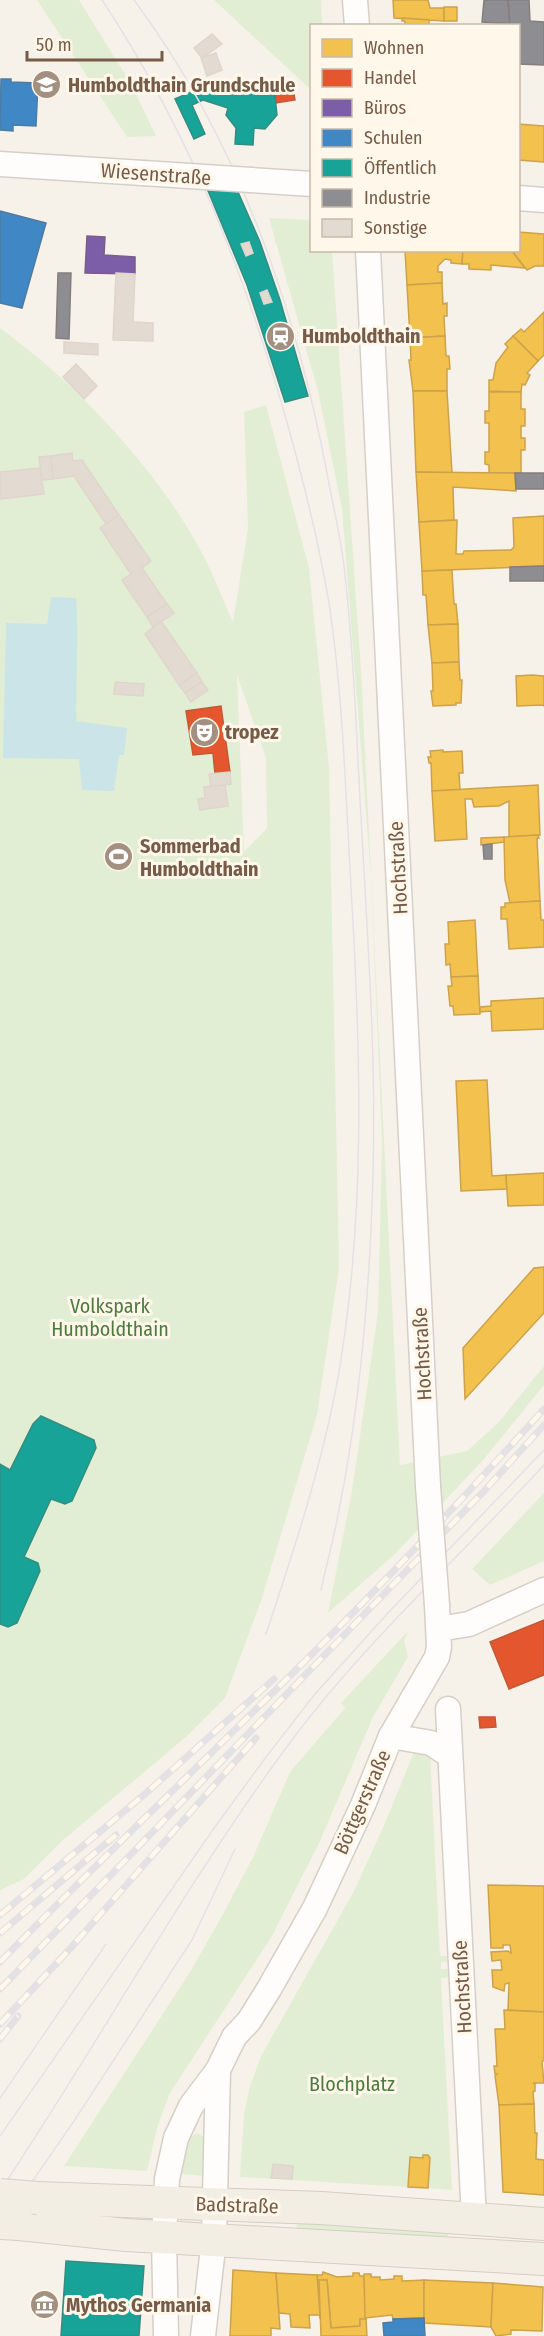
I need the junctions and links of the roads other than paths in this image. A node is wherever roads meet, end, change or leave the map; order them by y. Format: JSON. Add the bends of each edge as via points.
{"nodes":[{"id":1,"x":355,"y":0,"type":"edge"},
{"id":2,"x":357,"y":24,"type":"edge"},
{"id":3,"x":0,"y":164,"type":"edge"},
{"id":4,"x":310,"y":184,"type":"edge"},
{"id":5,"x":520,"y":198,"type":"edge"},
{"id":6,"x":544,"y":200,"type":"edge"},
{"id":7,"x":368,"y":252,"type":"edge"},
{"id":8,"x":544,"y":1590,"type":"edge"},
{"id":9,"x":438,"y":1617,"type":"junction"},
{"id":10,"x":448,"y":1709,"type":"dead end"},
{"id":11,"x":391,"y":1736,"type":"junction"},
{"id":12,"x":449,"y":1755,"type":"junction"},
{"id":13,"x":218,"y":2070,"type":"junction"},
{"id":14,"x":0,"y":2195,"type":"edge"},
{"id":15,"x":167,"y":2202,"type":"junction"},
{"id":16,"x":215,"y":2204,"type":"junction"},
{"id":17,"x":474,"y":2218,"type":"junction"},
{"id":18,"x":10,"y":2223,"type":"edge"},
{"id":19,"x":544,"y":2224,"type":"edge"},
{"id":20,"x":164,"y":2236,"type":"junction"},
{"id":21,"x":214,"y":2239,"type":"junction"},
{"id":22,"x":473,"y":2254,"type":"junction"},
{"id":23,"x":544,"y":2259,"type":"edge"},
{"id":24,"x":166,"y":2336,"type":"edge"},
{"id":25,"x":202,"y":2336,"type":"edge"}],
"edges":[{"from":1,"to":2,"type":"street"},
{"from":3,"to":4,"type":"street","name":"Wiesenstraße","bridge":true},
{"from":5,"to":6,"type":"street"},
{"from":7,"to":9,"type":"street","name":"Hochstraße","bridge":true,"via":[[428,1486]]},
{"from":8,"to":9,"type":"street","via":[[469,1624]]},
{"from":9,"to":11,"type":"street","name":"Böttgerstraße","via":[[437,1657]]},
{"from":10,"to":12,"type":"street","name":"Hochstraße"},
{"from":11,"to":12,"type":"street","via":[[431,1743]]},
{"from":11,"to":13,"type":"street","name":"Böttgerstraße","via":[[315,1908],[249,2021],[234,2037]]},
{"from":12,"to":17,"type":"street","name":"Hochstraße"},
{"from":13,"to":15,"type":"street","name":"Böttgerstraße","via":[[191,2106],[176,2138],[167,2179]]},
{"from":13,"to":16,"type":"street","name":"Böttgerstraße"},
{"from":14,"to":15,"type":"main road","name":"Badstraße","bridge":true},
{"from":15,"to":16,"type":"main road","name":"Badstraße"},
{"from":15,"to":20,"type":"street","name":"Böttgerstraße"},
{"from":16,"to":17,"type":"main road","name":"Badstraße"},
{"from":16,"to":21,"type":"street","name":"Böttgerstraße"},
{"from":17,"to":19,"type":"main road","name":"Badstraße"},
{"from":17,"to":22,"type":"main road"},
{"from":18,"to":20,"type":"main road","name":"Badstraße"},
{"from":20,"to":21,"type":"main road","name":"Badstraße"},
{"from":20,"to":24,"type":"street","name":"Böttgerstraße"},
{"from":21,"to":22,"type":"main road","name":"Badstraße"},
{"from":21,"to":25,"type":"street","name":"Böttgerstraße"},
{"from":22,"to":23,"type":"main road","name":"Badstraße"}]}
